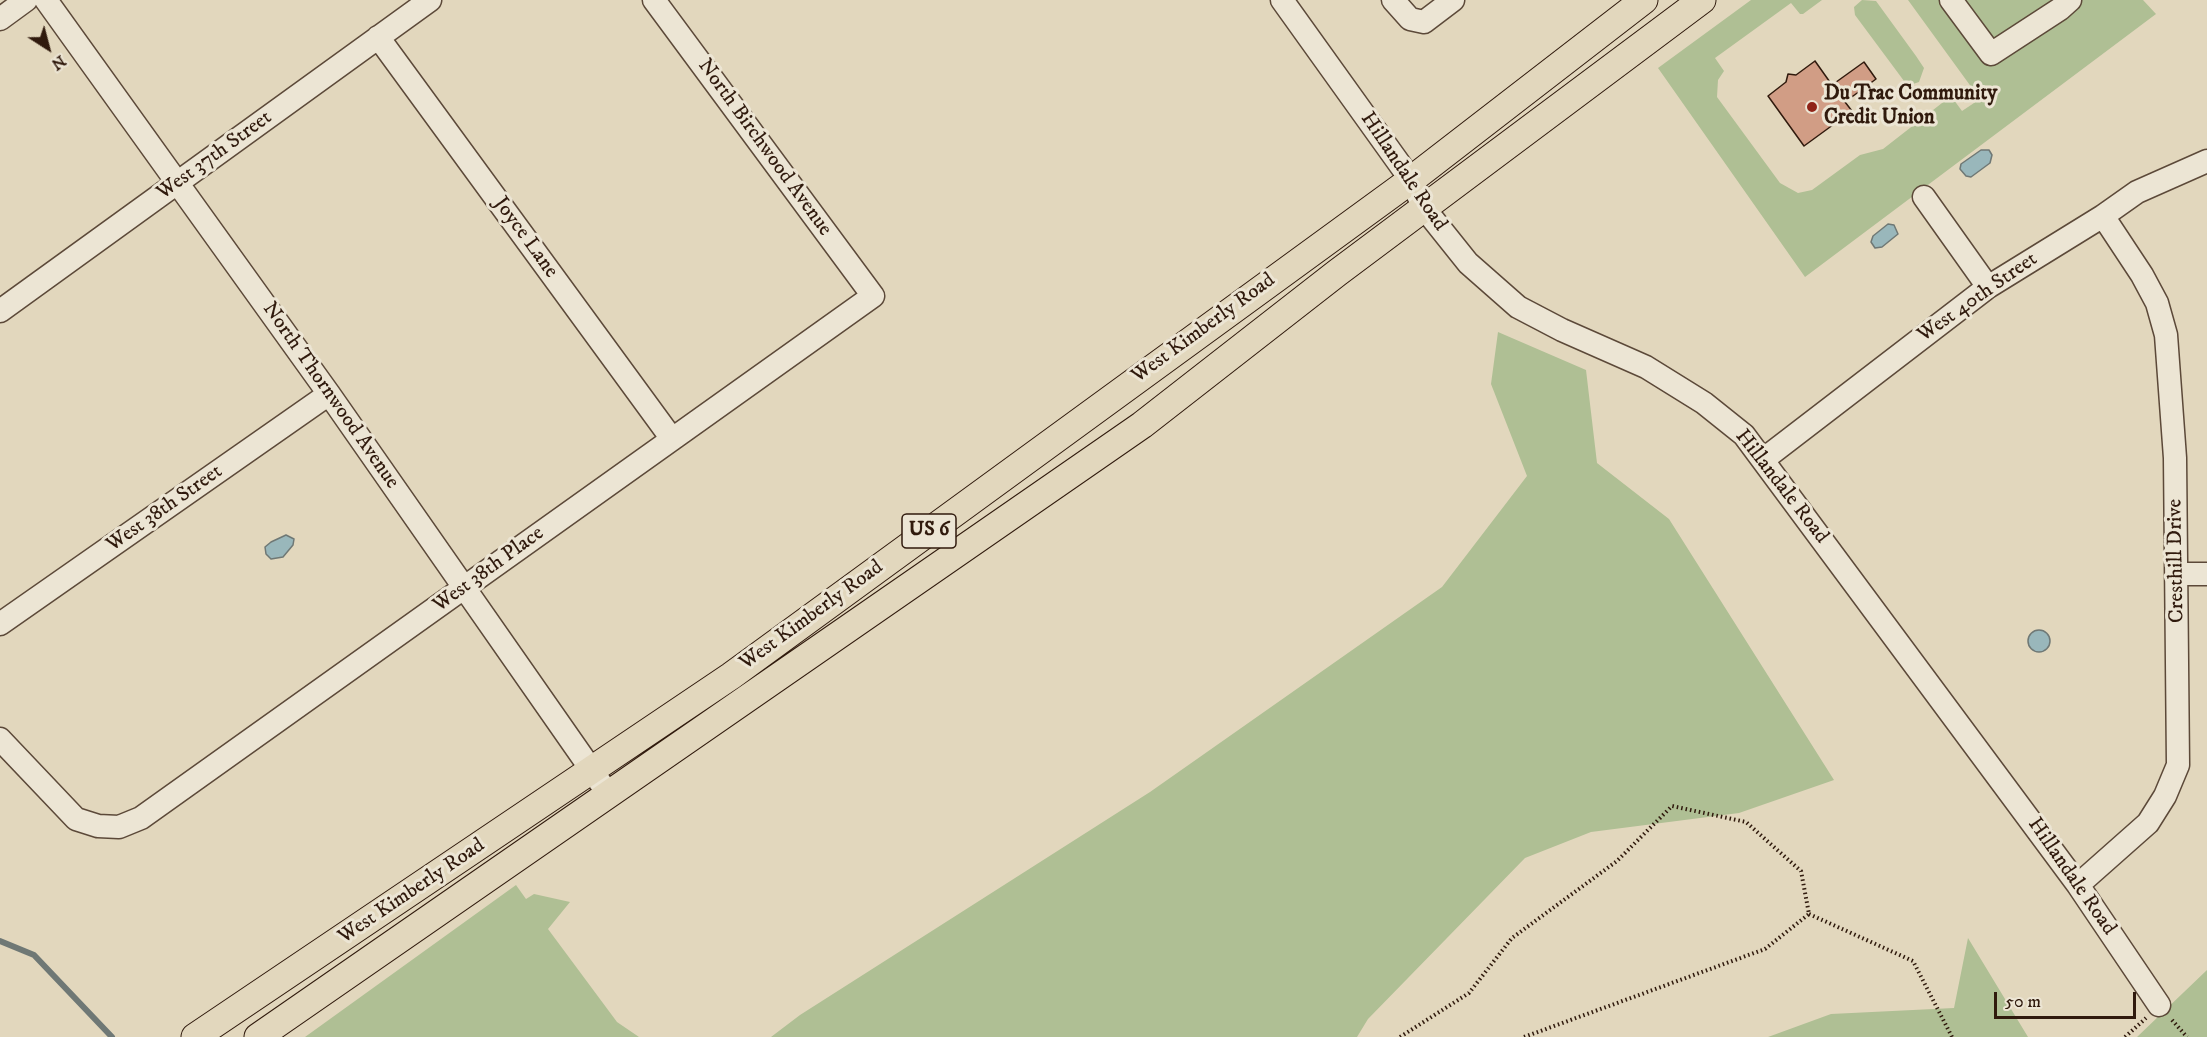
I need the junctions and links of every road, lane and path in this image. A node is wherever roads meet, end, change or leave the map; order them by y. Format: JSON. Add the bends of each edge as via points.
{"nodes":[{"id":1,"x":26,"y":0,"type":"edge"},
{"id":2,"x":46,"y":0,"type":"edge"},
{"id":3,"x":430,"y":0,"type":"edge"},
{"id":4,"x":654,"y":0,"type":"edge"},
{"id":5,"x":1282,"y":0,"type":"edge"},
{"id":6,"x":1392,"y":0,"type":"edge"},
{"id":7,"x":1453,"y":0,"type":"edge"},
{"id":8,"x":1644,"y":0,"type":"edge"},
{"id":9,"x":1702,"y":0,"type":"edge"},
{"id":10,"x":1951,"y":0,"type":"edge"},
{"id":11,"x":2070,"y":0,"type":"edge"},
{"id":12,"x":0,"y":19,"type":"edge"},
{"id":13,"x":378,"y":37,"type":"junction"},
{"id":14,"x":2207,"y":161,"type":"edge"},
{"id":15,"x":1411,"y":180,"type":"junction"},
{"id":16,"x":178,"y":183,"type":"junction"},
{"id":17,"x":1924,"y":197,"type":"dead end"},
{"id":18,"x":1424,"y":208,"type":"junction"},
{"id":19,"x":2103,"y":216,"type":"junction"},
{"id":20,"x":1988,"y":287,"type":"junction"},
{"id":21,"x":873,"y":297,"type":"joint"},
{"id":22,"x":0,"y":311,"type":"edge"},
{"id":23,"x":329,"y":394,"type":"junction"},
{"id":24,"x":672,"y":439,"type":"junction"},
{"id":25,"x":1764,"y":459,"type":"junction"},
{"id":26,"x":2178,"y":574,"type":"junction"},
{"id":27,"x":2207,"y":574,"type":"edge"},
{"id":28,"x":464,"y":588,"type":"junction"},
{"id":29,"x":0,"y":624,"type":"edge"},
{"id":30,"x":0,"y":739,"type":"edge"},
{"id":31,"x":592,"y":771,"type":"junction"},
{"id":32,"x":609,"y":796,"type":"junction"},
{"id":33,"x":2078,"y":885,"type":"junction"},
{"id":34,"x":1809,"y":914,"type":"junction"},
{"id":35,"x":2159,"y":1005,"type":"joint"},
{"id":36,"x":195,"y":1037,"type":"edge"},
{"id":37,"x":258,"y":1037,"type":"edge"},
{"id":38,"x":1400,"y":1037,"type":"edge"},
{"id":39,"x":1524,"y":1037,"type":"edge"},
{"id":40,"x":1952,"y":1037,"type":"edge"},
{"id":41,"x":2125,"y":1037,"type":"edge"}],
"edges":[{"from":1,"to":12,"type":"street"},
{"from":2,"to":16,"type":"street","name":"North Thornwood Avenue"},
{"from":3,"to":13,"type":"street","name":"West 37th Street"},
{"from":4,"to":21,"type":"street","name":"North Birchwood Avenue"},
{"from":5,"to":15,"type":"street","name":"Hillandale Road"},
{"from":6,"to":7,"type":"street","via":[[1410,19],[1424,22]]},
{"from":8,"to":15,"type":"main road","name":"West Kimberly Road","number":"US 6"},
{"from":9,"to":18,"type":"main road","name":"West Kimberly Road","number":"US 6"},
{"from":10,"to":11,"type":"street","via":[[1991,54]]},
{"from":13,"to":16,"type":"street","name":"West 37th Street"},
{"from":13,"to":24,"type":"street","name":"Joyce Lane"},
{"from":14,"to":19,"type":"street","name":"West 40th Street","via":[[2137,192]]},
{"from":15,"to":18,"type":"street","name":"Hillandale Road"},
{"from":15,"to":31,"type":"main road","name":"West Kimberly Road","number":"US 6","via":[[731,676]]},
{"from":16,"to":22,"type":"street","name":"West 37th Street"},
{"from":16,"to":23,"type":"street","name":"North Thornwood Avenue"},
{"from":17,"to":20,"type":"street"},
{"from":18,"to":25,"type":"street","name":"Hillandale Road","via":[[1468,263],[1518,307],[1656,373],[1704,403],[1744,435]]},
{"from":18,"to":32,"type":"main road","name":"West Kimberly Road","number":"US 6","via":[[1142,425]]},
{"from":19,"to":20,"type":"street","name":"West 40th Street"},
{"from":19,"to":26,"type":"street","name":"Cresthill Drive","via":[[2157,303],[2166,335]]},
{"from":20,"to":25,"type":"street","name":"West 40th Street"},
{"from":21,"to":24,"type":"street","name":"West 38th Place"},
{"from":23,"to":28,"type":"street","name":"North Thornwood Avenue"},
{"from":23,"to":29,"type":"street","name":"West 38th Street"},
{"from":24,"to":28,"type":"street","name":"West 38th Place"},
{"from":25,"to":33,"type":"street","name":"Hillandale Road"},
{"from":26,"to":27,"type":"street"},
{"from":26,"to":33,"type":"street","name":"Cresthill Drive","via":[[2178,765],[2148,822]]},
{"from":28,"to":30,"type":"street","name":"West 38th Place","via":[[141,818],[119,828],[76,819]]},
{"from":28,"to":31,"type":"street","name":"North Thornwood Avenue"},
{"from":31,"to":32,"type":"street","name":"North Thornwood Avenue"},
{"from":31,"to":36,"type":"main road","name":"West Kimberly Road","number":"US 6"},
{"from":32,"to":37,"type":"main road","name":"West Kimberly Road","number":"US 6"},
{"from":33,"to":35,"type":"street","name":"Hillandale Road"},
{"from":34,"to":38,"type":"path","via":[[1801,871],[1746,822],[1672,806],[1617,861],[1512,938],[1469,993]]},
{"from":34,"to":39,"type":"path","via":[[1765,949]]},
{"from":34,"to":40,"type":"path","via":[[1913,961]]},
{"from":35,"to":41,"type":"path"}]}
